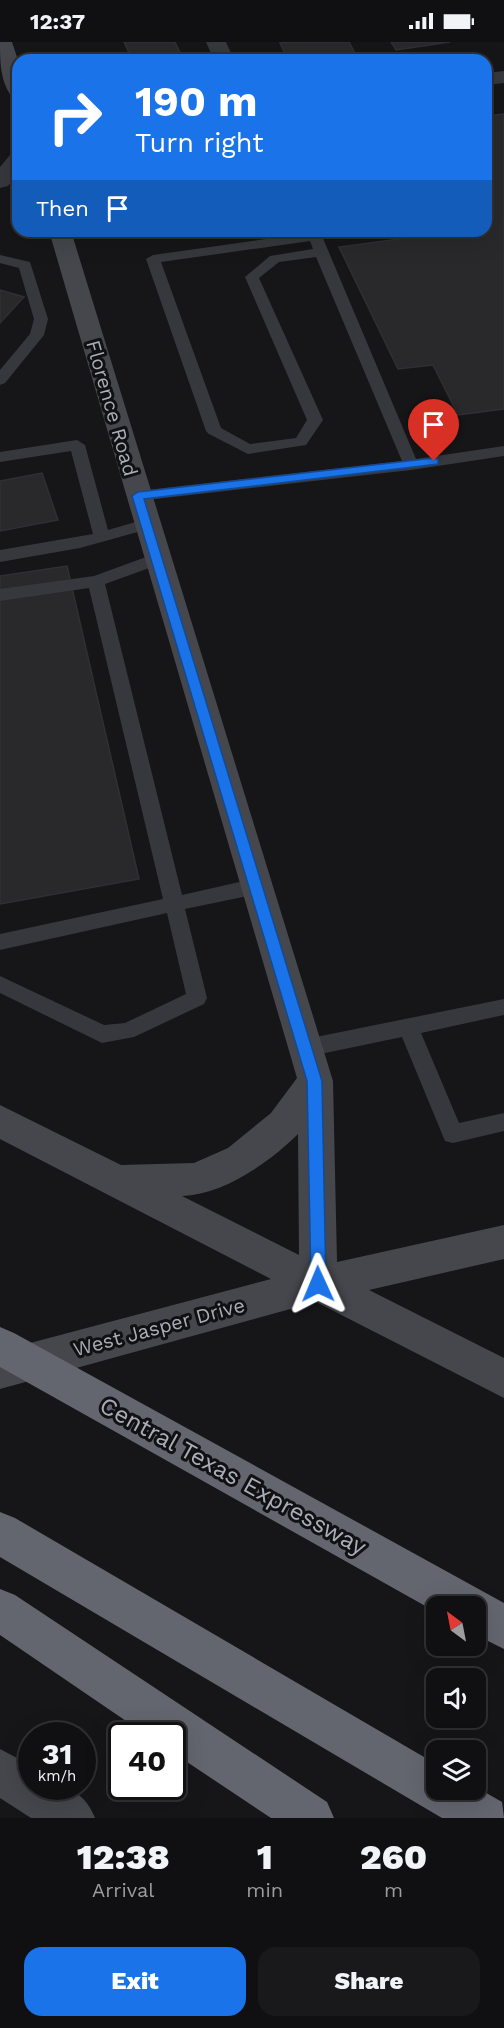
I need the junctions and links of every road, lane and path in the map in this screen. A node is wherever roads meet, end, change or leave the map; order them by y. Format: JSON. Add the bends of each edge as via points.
{"nodes":[{"id":1,"x":2,"y":42,"type":"edge"},
{"id":2,"x":11,"y":84,"type":"edge"},
{"id":3,"x":12,"y":167,"type":"edge"},
{"id":4,"x":0,"y":181,"type":"edge"},
{"id":5,"x":62,"y":237,"type":"edge"},
{"id":6,"x":295,"y":237,"type":"edge"},
{"id":7,"x":315,"y":237,"type":"edge"},
{"id":8,"x":321,"y":252,"type":"junction"},
{"id":9,"x":0,"y":259,"type":"edge"},
{"id":10,"x":0,"y":380,"type":"edge"},
{"id":11,"x":504,"y":451,"type":"edge"},
{"id":12,"x":0,"y":457,"type":"edge"},
{"id":13,"x":411,"y":465,"type":"junction"},
{"id":14,"x":138,"y":496,"type":"junction"},
{"id":15,"x":146,"y":524,"type":"junction"},
{"id":16,"x":102,"y":537,"type":"junction"},
{"id":17,"x":0,"y":556,"type":"edge"},
{"id":18,"x":157,"y":559,"type":"junction"},
{"id":19,"x":96,"y":581,"type":"junction"},
{"id":20,"x":0,"y":595,"type":"edge"},
{"id":21,"x":257,"y":886,"type":"junction"},
{"id":22,"x":174,"y":903,"type":"junction"},
{"id":23,"x":0,"y":942,"type":"edge"},
{"id":24,"x":0,"y":984,"type":"edge"},
{"id":25,"x":504,"y":1007,"type":"edge"},
{"id":26,"x":408,"y":1027,"type":"junction"},
{"id":27,"x":310,"y":1065,"type":"junction"},
{"id":28,"x":0,"y":1121,"type":"edge"},
{"id":29,"x":504,"y":1122,"type":"edge"},
{"id":30,"x":119,"y":1181,"type":"junction"},
{"id":31,"x":504,"y":1242,"type":"edge"},
{"id":32,"x":318,"y":1284,"type":"junction"},
{"id":33,"x":0,"y":1346,"type":"edge"},
{"id":34,"x":0,"y":1370,"type":"edge"},
{"id":35,"x":504,"y":1378,"type":"edge"},
{"id":36,"x":0,"y":1533,"type":"edge"},
{"id":37,"x":449,"y":1596,"type":"edge"},
{"id":38,"x":0,"y":1610,"type":"edge"},
{"id":39,"x":486,"y":1617,"type":"edge"},
{"id":40,"x":504,"y":1627,"type":"edge"},
{"id":41,"x":0,"y":1772,"type":"edge"},
{"id":42,"x":426,"y":1783,"type":"edge"},
{"id":43,"x":456,"y":1800,"type":"edge"},
{"id":44,"x":72,"y":1818,"type":"edge"},
{"id":45,"x":310,"y":1818,"type":"edge"},
{"id":46,"x":486,"y":1818,"type":"edge"}],
"edges":[{"from":1,"to":2,"type":"street"},
{"from":3,"to":4,"type":"street"},
{"from":5,"to":14,"type":"street","name":"Florence Road"},
{"from":6,"to":8,"type":"lane","via":[[153,259],[214,431],[248,448],[301,442],[315,420],[252,277],[275,259]]},
{"from":7,"to":8,"type":"lane"},
{"from":8,"to":13,"type":"lane"},
{"from":9,"to":10,"type":"lane","via":[[25,265],[41,319],[37,335]]},
{"from":11,"to":13,"type":"lane"},
{"from":12,"to":16,"type":"lane","via":[[77,445]]},
{"from":13,"to":14,"type":"lane"},
{"from":14,"to":15,"type":"street","name":"Florence Road"},
{"from":15,"to":16,"type":"lane"},
{"from":15,"to":18,"type":"street","name":"Florence Road"},
{"from":16,"to":17,"type":"lane"},
{"from":18,"to":19,"type":"lane"},
{"from":18,"to":21,"type":"street","name":"Florence Road"},
{"from":19,"to":20,"type":"lane"},
{"from":19,"to":22,"type":"lane"},
{"from":21,"to":22,"type":"lane"},
{"from":21,"to":27,"type":"street","name":"Florence Road"},
{"from":22,"to":23,"type":"lane"},
{"from":22,"to":24,"type":"lane","via":[[197,999],[127,1031],[102,1034]]},
{"from":25,"to":26,"type":"lane"},
{"from":26,"to":27,"type":"lane"},
{"from":26,"to":29,"type":"lane","via":[[453,1134]]},
{"from":27,"to":30,"type":"street","via":[[284,1124],[241,1159],[196,1179]]},
{"from":27,"to":32,"type":"street","name":"Florence Road"},
{"from":28,"to":30,"type":"street"},
{"from":30,"to":32,"type":"street"},
{"from":31,"to":32,"type":"street","name":"West Jasper Drive"},
{"from":32,"to":34,"type":"street","name":"West Jasper Drive"},
{"from":32,"to":35,"type":"street"},
{"from":33,"to":37,"type":"highway","name":"Central Texas Expressway"},
{"from":36,"to":42,"type":"highway"},
{"from":38,"to":45,"type":"highway"},
{"from":39,"to":40,"type":"highway"},
{"from":41,"to":44,"type":"street"},
{"from":43,"to":46,"type":"highway"}]}
